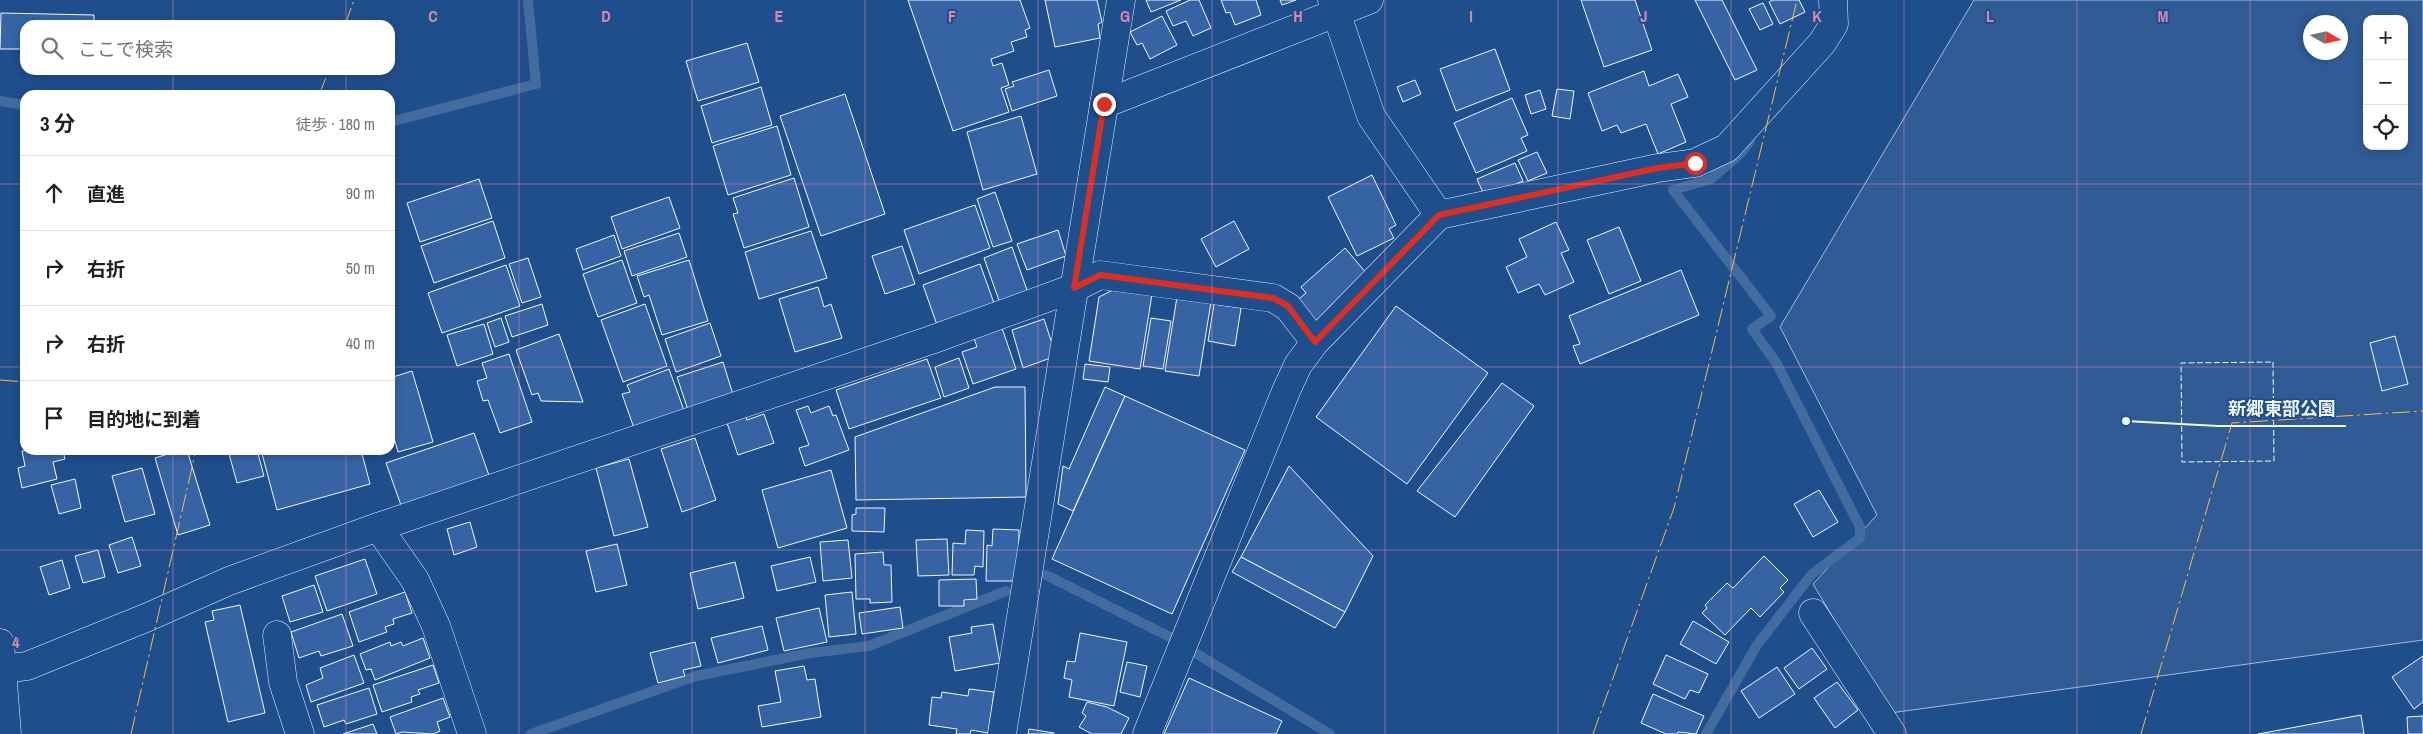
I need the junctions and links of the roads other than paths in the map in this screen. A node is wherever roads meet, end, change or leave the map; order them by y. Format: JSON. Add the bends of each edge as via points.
{"nodes":[{"id":1,"x":1121,"y":0,"type":"edge"},
{"id":2,"x":1369,"y":0,"type":"edge"},
{"id":3,"x":1833,"y":0,"type":"edge"},
{"id":4,"x":1334,"y":6,"type":"edge"},
{"id":5,"x":1104,"y":104,"type":"junction"},
{"id":6,"x":1439,"y":215,"type":"junction"},
{"id":7,"x":1074,"y":288,"type":"junction"},
{"id":8,"x":1315,"y":342,"type":"junction"},
{"id":9,"x":378,"y":527,"type":"junction"},
{"id":10,"x":1813,"y":613,"type":"dead end"},
{"id":11,"x":276,"y":635,"type":"dead end"},
{"id":12,"x":1,"y":656,"type":"edge"},
{"id":13,"x":7,"y":734,"type":"edge"},
{"id":14,"x":300,"y":734,"type":"edge"},
{"id":15,"x":472,"y":734,"type":"edge"},
{"id":16,"x":1002,"y":734,"type":"edge"},
{"id":17,"x":1147,"y":734,"type":"edge"},
{"id":18,"x":1892,"y":734,"type":"edge"}],
"edges":[{"from":1,"to":5,"type":"street"},
{"from":2,"to":4,"type":"street"},
{"from":3,"to":6,"type":"street","via":[[1834,24],[1822,44],[1728,148],[1695,163]]},
{"from":4,"to":5,"type":"street"},
{"from":4,"to":6,"type":"street","via":[[1371,116]]},
{"from":5,"to":7,"type":"street"},
{"from":6,"to":8,"type":"street"},
{"from":7,"to":8,"type":"street","via":[[1100,275],[1273,298],[1288,306]]},
{"from":7,"to":9,"type":"street","via":[[931,340]]},
{"from":7,"to":16,"type":"street"},
{"from":8,"to":17,"type":"street","via":[[1298,365],[1286,391]]},
{"from":9,"to":12,"type":"street","via":[[229,581],[27,666]]},
{"from":9,"to":15,"type":"street","via":[[414,580],[436,626]]},
{"from":10,"to":18,"type":"street"},
{"from":11,"to":14,"type":"street","via":[[283,682]]},
{"from":12,"to":13,"type":"street"}]}
